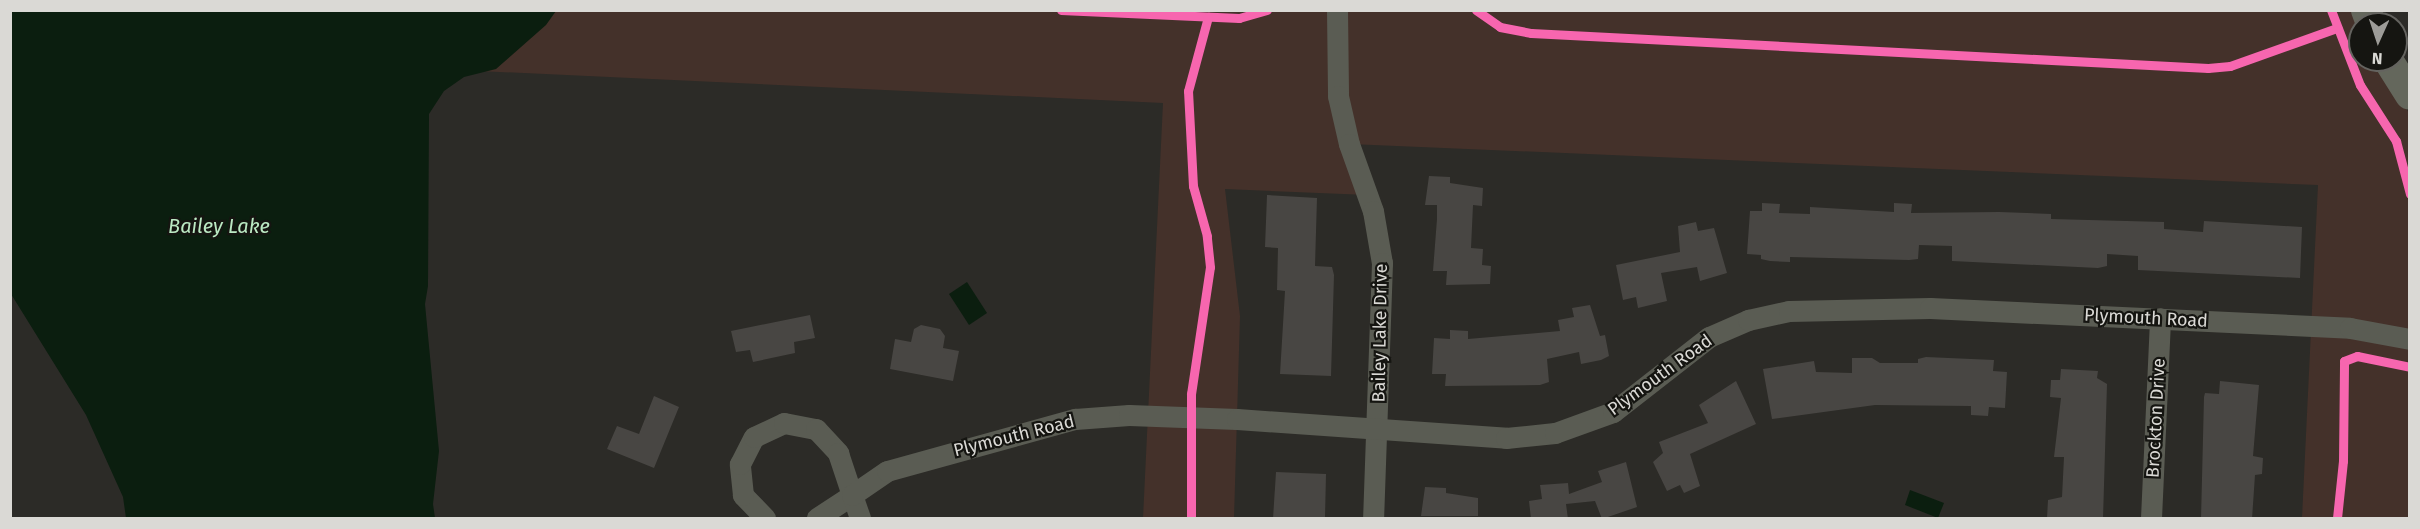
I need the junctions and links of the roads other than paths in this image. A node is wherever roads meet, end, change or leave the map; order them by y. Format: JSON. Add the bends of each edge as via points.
{"nodes":[{"id":1,"x":1337,"y":10,"type":"edge"},
{"id":2,"x":2395,"y":72,"type":"edge"},
{"id":3,"x":2409,"y":95,"type":"edge"},
{"id":4,"x":2160,"y":318,"type":"junction"},
{"id":5,"x":2409,"y":339,"type":"edge"},
{"id":6,"x":1377,"y":431,"type":"junction"},
{"id":7,"x":852,"y":495,"type":"junction"},
{"id":8,"x":765,"y":519,"type":"edge"},
{"id":9,"x":817,"y":519,"type":"edge"},
{"id":10,"x":860,"y":519,"type":"edge"},
{"id":11,"x":1373,"y":519,"type":"edge"},
{"id":12,"x":2151,"y":519,"type":"edge"}],
"edges":[{"from":1,"to":6,"type":"street","name":"Bailey Lake Drive","via":[[1338,96],[1349,144],[1373,211],[1383,263]]},
{"from":2,"to":3,"type":"street"},
{"from":4,"to":5,"type":"street","name":"Plymouth Road","via":[[2350,328]]},
{"from":4,"to":6,"type":"street","name":"Plymouth Road","via":[[1920,308],[1773,314],[1736,324],[1709,337],[1625,404],[1572,429],[1506,438]]},
{"from":4,"to":12,"type":"street","name":"Brockton Drive"},
{"from":6,"to":7,"type":"street","name":"Plymouth Road","via":[[1247,420],[1094,417],[1048,425],[898,467]]},
{"from":6,"to":11,"type":"street","name":"Bailey Lake Drive"},
{"from":7,"to":8,"type":"street","via":[[828,439],[816,429],[784,423],[754,437],[740,464],[743,495]]},
{"from":7,"to":9,"type":"street","name":"Plymouth Road"},
{"from":7,"to":10,"type":"street"}]}
